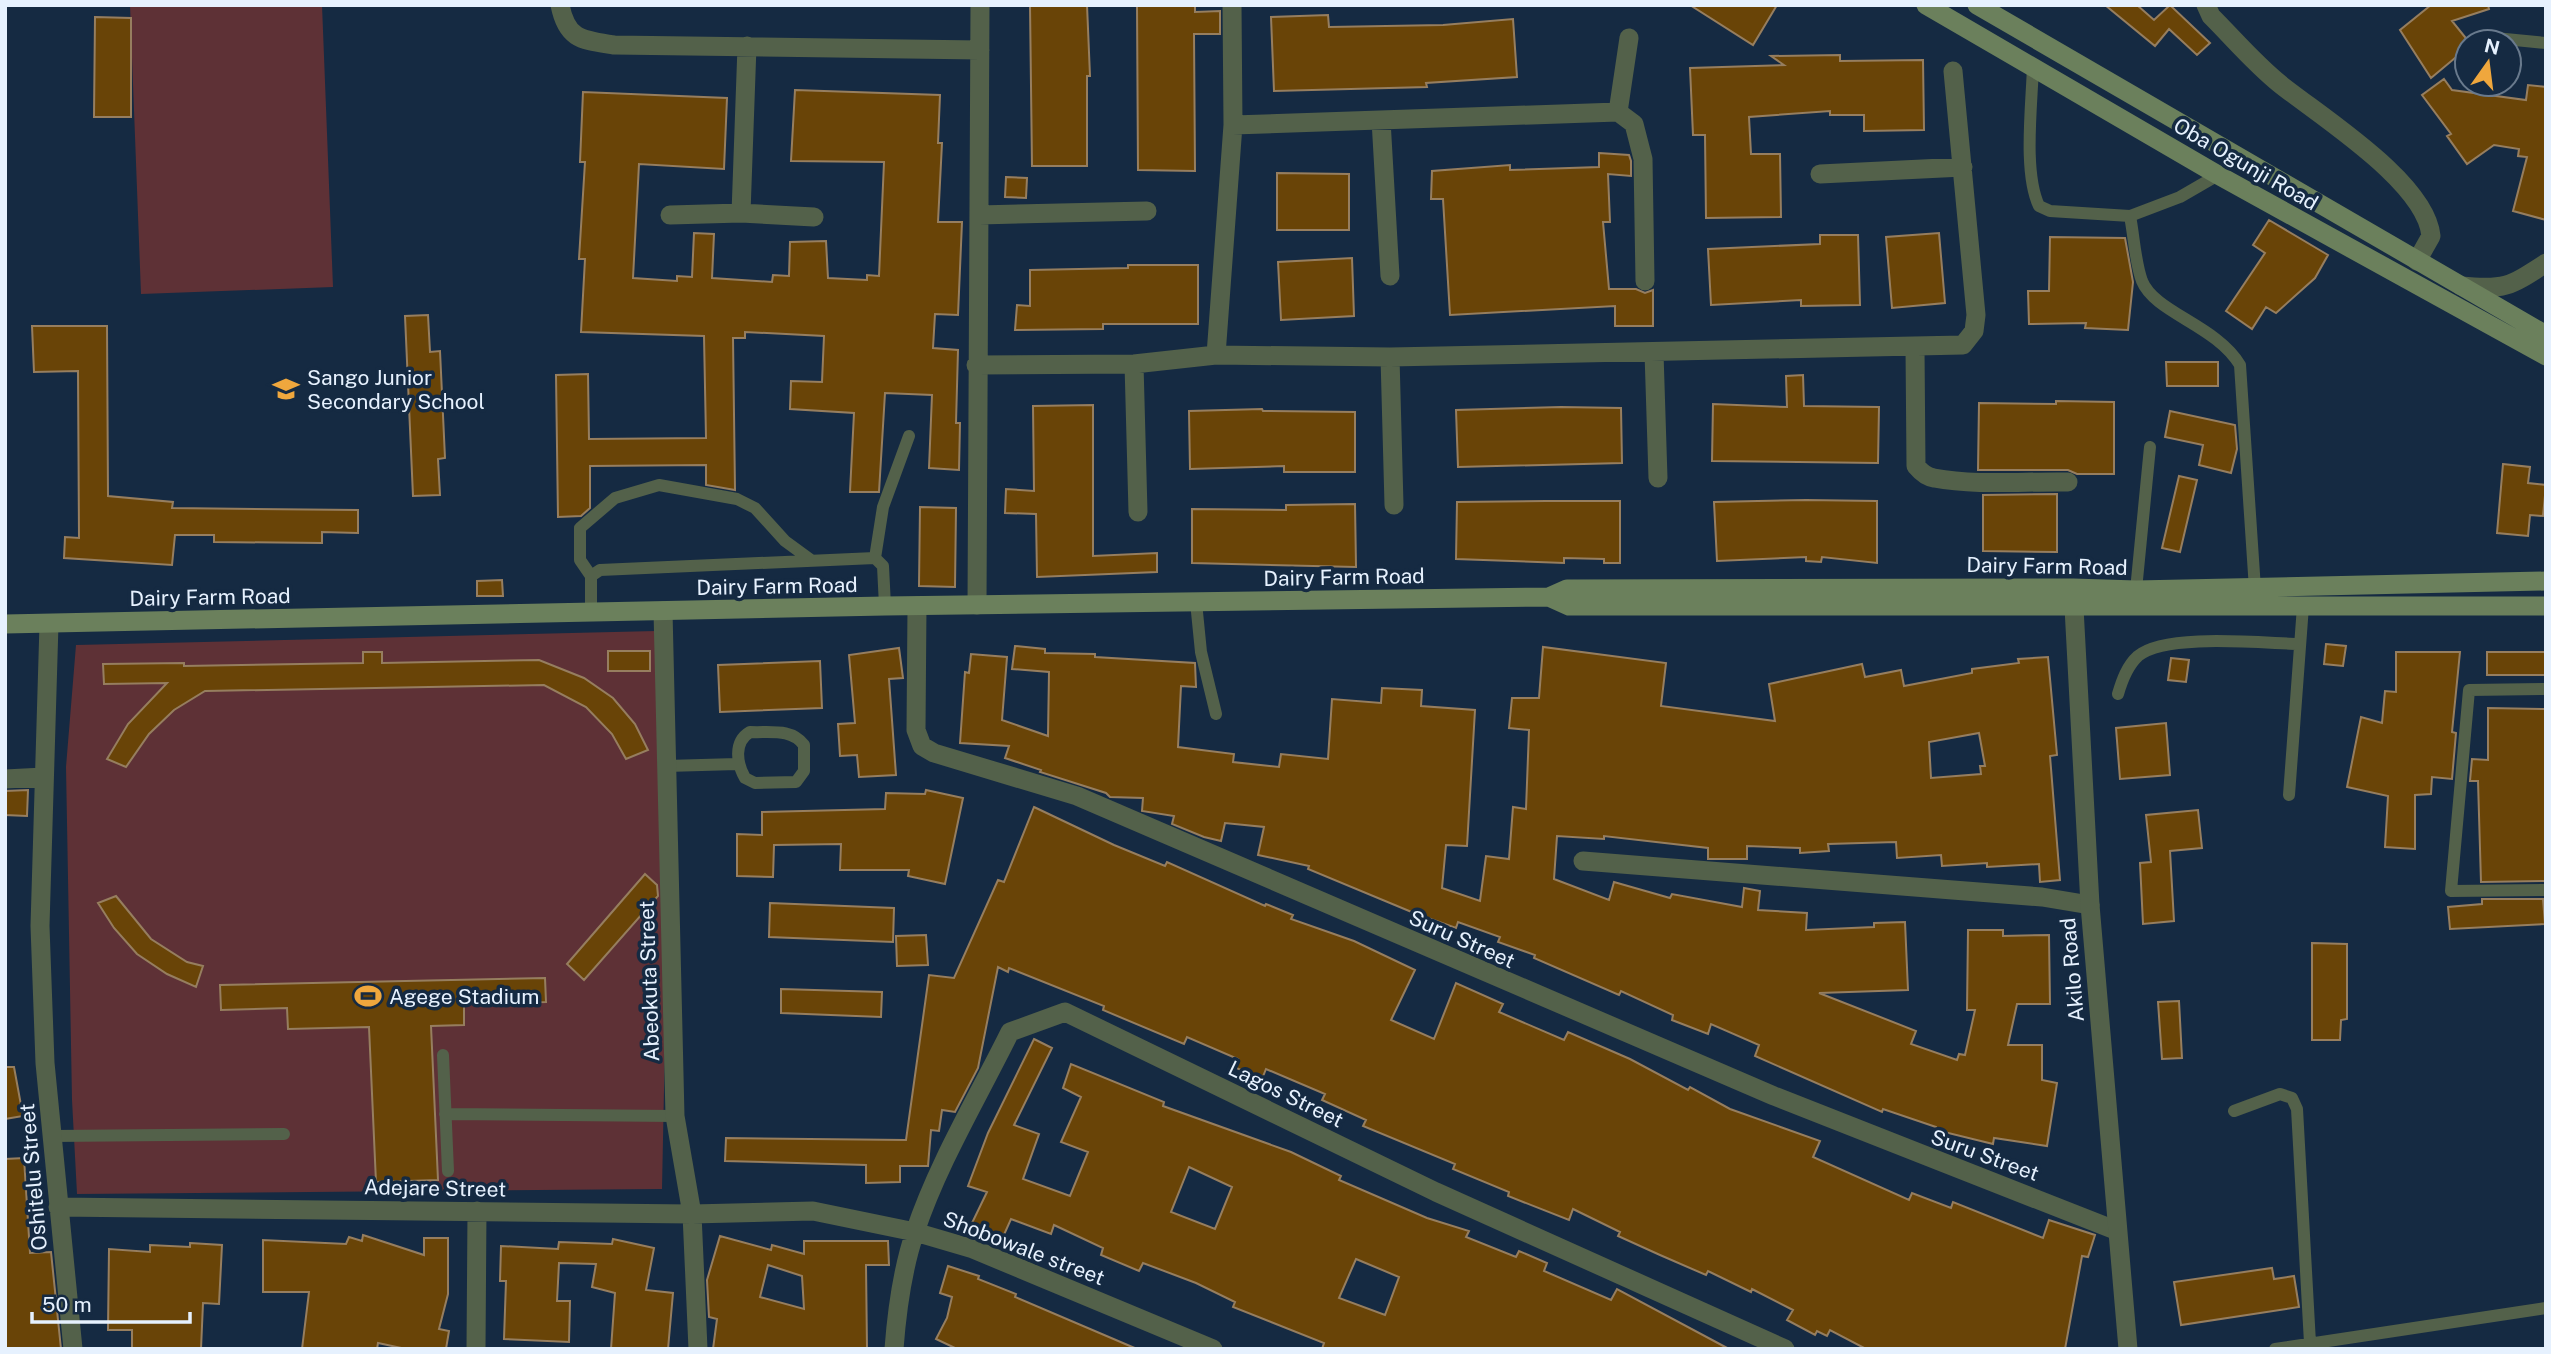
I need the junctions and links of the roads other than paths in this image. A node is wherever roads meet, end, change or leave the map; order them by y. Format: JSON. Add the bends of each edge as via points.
{"nodes":[{"id":1,"x":560,"y":5,"type":"edge"},
{"id":2,"x":980,"y":5,"type":"edge"},
{"id":3,"x":1232,"y":5,"type":"edge"},
{"id":4,"x":1926,"y":5,"type":"edge"},
{"id":5,"x":2206,"y":5,"type":"edge"},
{"id":6,"x":1981,"y":8,"type":"edge"},
{"id":7,"x":1973,"y":32,"type":"junction"},
{"id":8,"x":1629,"y":38,"type":"dead end"},
{"id":9,"x":2523,"y":41,"type":"edge"},
{"id":10,"x":2546,"y":43,"type":"edge"},
{"id":11,"x":747,"y":46,"type":"junction"},
{"id":12,"x":980,"y":50,"type":"junction"},
{"id":13,"x":2033,"y":65,"type":"junction"},
{"id":14,"x":1954,"y":72,"type":"dead end"},
{"id":15,"x":1618,"y":112,"type":"junction"},
{"id":16,"x":1381,"y":120,"type":"junction"},
{"id":17,"x":1233,"y":125,"type":"junction"},
{"id":18,"x":1963,"y":167,"type":"junction"},
{"id":19,"x":1820,"y":174,"type":"dead end"},
{"id":20,"x":2218,"y":175,"type":"junction"},
{"id":21,"x":1147,"y":211,"type":"dead end"},
{"id":22,"x":741,"y":213,"type":"junction"},
{"id":23,"x":670,"y":215,"type":"dead end"},
{"id":24,"x":979,"y":215,"type":"junction"},
{"id":25,"x":2130,"y":216,"type":"junction"},
{"id":26,"x":814,"y":217,"type":"dead end"},
{"id":27,"x":2417,"y":261,"type":"junction"},
{"id":28,"x":2546,"y":263,"type":"edge"},
{"id":29,"x":1390,"y":276,"type":"dead end"},
{"id":30,"x":2406,"y":279,"type":"junction"},
{"id":31,"x":1645,"y":281,"type":"dead end"},
{"id":32,"x":2461,"y":286,"type":"junction"},
{"id":33,"x":2546,"y":335,"type":"edge"},
{"id":34,"x":1915,"y":348,"type":"junction"},
{"id":35,"x":1654,"y":354,"type":"junction"},
{"id":36,"x":1216,"y":355,"type":"junction"},
{"id":37,"x":2546,"y":356,"type":"edge"},
{"id":38,"x":1390,"y":357,"type":"junction"},
{"id":39,"x":1135,"y":364,"type":"junction"},
{"id":40,"x":976,"y":365,"type":"junction"},
{"id":41,"x":909,"y":436,"type":"dead end"},
{"id":42,"x":2150,"y":447,"type":"dead end"},
{"id":43,"x":1658,"y":478,"type":"dead end"},
{"id":44,"x":2068,"y":482,"type":"dead end"},
{"id":45,"x":1394,"y":505,"type":"dead end"},
{"id":46,"x":1138,"y":512,"type":"dead end"},
{"id":47,"x":875,"y":558,"type":"junction"},
{"id":48,"x":811,"y":560,"type":"junction"},
{"id":49,"x":591,"y":576,"type":"junction"},
{"id":50,"x":2546,"y":581,"type":"edge"},
{"id":51,"x":2255,"y":589,"type":"junction"},
{"id":52,"x":2136,"y":590,"type":"junction"},
{"id":53,"x":2073,"y":597,"type":"junction"},
{"id":54,"x":1196,"y":602,"type":"junction"},
{"id":55,"x":977,"y":605,"type":"junction"},
{"id":56,"x":885,"y":606,"type":"junction"},
{"id":57,"x":917,"y":606,"type":"junction"},
{"id":58,"x":2303,"y":606,"type":"junction"},
{"id":59,"x":2546,"y":606,"type":"edge"},
{"id":60,"x":663,"y":611,"type":"junction"},
{"id":61,"x":591,"y":612,"type":"junction"},
{"id":62,"x":5,"y":624,"type":"edge"},
{"id":63,"x":49,"y":624,"type":"junction"},
{"id":64,"x":2298,"y":644,"type":"junction"},
{"id":65,"x":2546,"y":689,"type":"edge"},
{"id":66,"x":2118,"y":694,"type":"dead end"},
{"id":67,"x":1216,"y":714,"type":"dead end"},
{"id":68,"x":737,"y":764,"type":"junction"},
{"id":69,"x":666,"y":766,"type":"junction"},
{"id":70,"x":44,"y":777,"type":"junction"},
{"id":71,"x":5,"y":779,"type":"edge"},
{"id":72,"x":2289,"y":795,"type":"dead end"},
{"id":73,"x":1583,"y":861,"type":"dead end"},
{"id":74,"x":2546,"y":890,"type":"edge"},
{"id":75,"x":2090,"y":905,"type":"junction"},
{"id":76,"x":443,"y":1055,"type":"dead end"},
{"id":77,"x":2234,"y":1111,"type":"dead end"},
{"id":78,"x":445,"y":1114,"type":"junction"},
{"id":79,"x":675,"y":1116,"type":"junction"},
{"id":80,"x":284,"y":1134,"type":"dead end"},
{"id":81,"x":52,"y":1136,"type":"junction"},
{"id":82,"x":448,"y":1171,"type":"dead end"},
{"id":83,"x":58,"y":1208,"type":"junction"},
{"id":84,"x":477,"y":1211,"type":"junction"},
{"id":85,"x":813,"y":1211,"type":"joint"},
{"id":86,"x":692,"y":1214,"type":"junction"},
{"id":87,"x":2116,"y":1230,"type":"junction"},
{"id":88,"x":915,"y":1232,"type":"junction"},
{"id":89,"x":2546,"y":1308,"type":"edge"},
{"id":90,"x":2310,"y":1343,"type":"junction"},
{"id":91,"x":73,"y":1349,"type":"edge"},
{"id":92,"x":476,"y":1349,"type":"edge"},
{"id":93,"x":698,"y":1349,"type":"edge"},
{"id":94,"x":894,"y":1349,"type":"edge"},
{"id":95,"x":1213,"y":1349,"type":"edge"},
{"id":96,"x":1785,"y":1349,"type":"edge"},
{"id":97,"x":2128,"y":1349,"type":"edge"},
{"id":98,"x":2275,"y":1349,"type":"edge"}],
"edges":[{"from":1,"to":11,"type":"street","via":[[568,31],[582,40],[614,45]]},
{"from":2,"to":12,"type":"street"},
{"from":3,"to":17,"type":"street"},
{"from":4,"to":7,"type":"main road","name":"Oba Ogunji Road"},
{"from":5,"to":27,"type":"street","via":[[2211,16],[2277,82],[2372,155],[2425,211],[2431,236]]},
{"from":6,"to":7,"type":"main road"},
{"from":6,"to":27,"type":"main road","name":"Oba Ogunji Road"},
{"from":7,"to":13,"type":"main road","name":"Oba Ogunji Road"},
{"from":8,"to":15,"type":"street"},
{"from":9,"to":10,"type":"lane"},
{"from":11,"to":12,"type":"street"},
{"from":11,"to":22,"type":"street"},
{"from":12,"to":24,"type":"street"},
{"from":13,"to":20,"type":"main road","name":"Oba Ogunji Road"},
{"from":13,"to":25,"type":"lane","via":[[2032,156],[2039,206],[2050,211]]},
{"from":14,"to":18,"type":"street"},
{"from":15,"to":16,"type":"street"},
{"from":15,"to":31,"type":"street","via":[[1634,124],[1643,159]]},
{"from":16,"to":17,"type":"street"},
{"from":16,"to":29,"type":"street"},
{"from":17,"to":36,"type":"street"},
{"from":18,"to":19,"type":"street"},
{"from":18,"to":34,"type":"street","via":[[1976,315],[1973,331],[1963,345]]},
{"from":20,"to":25,"type":"lane","via":[[2180,197]]},
{"from":20,"to":30,"type":"main road","name":"Oba Ogunji Road"},
{"from":21,"to":24,"type":"street"},
{"from":22,"to":23,"type":"street"},
{"from":22,"to":26,"type":"street"},
{"from":24,"to":40,"type":"street"},
{"from":25,"to":51,"type":"lane","via":[[2142,281],[2154,299],[2216,336],[2240,365]]},
{"from":27,"to":30,"type":"main road"},
{"from":27,"to":32,"type":"main road","name":"Oba Ogunji Road"},
{"from":28,"to":32,"type":"street","via":[[2498,290]]},
{"from":30,"to":37,"type":"main road","name":"Oba Ogunji Road"},
{"from":32,"to":33,"type":"main road","name":"Oba Ogunji Road"},
{"from":34,"to":35,"type":"street"},
{"from":34,"to":44,"type":"street","via":[[1916,466],[1921,472],[1931,478],[1956,480]]},
{"from":35,"to":38,"type":"street"},
{"from":35,"to":43,"type":"street"},
{"from":36,"to":38,"type":"street"},
{"from":36,"to":39,"type":"street"},
{"from":38,"to":45,"type":"street"},
{"from":39,"to":40,"type":"street"},
{"from":39,"to":46,"type":"street"},
{"from":40,"to":55,"type":"street"},
{"from":41,"to":47,"type":"lane","via":[[883,506]]},
{"from":42,"to":52,"type":"lane"},
{"from":47,"to":48,"type":"lane"},
{"from":47,"to":56,"type":"lane","via":[[883,566]]},
{"from":48,"to":49,"type":"lane","via":[[600,570]]},
{"from":48,"to":49,"type":"lane","via":[[785,541],[755,508],[737,499],[659,485],[615,498],[580,528],[580,561]]},
{"from":49,"to":61,"type":"lane"},
{"from":50,"to":51,"type":"main road","name":"Dairy Farm Road"},
{"from":51,"to":52,"type":"main road","name":"Dairy Farm Road"},
{"from":52,"to":53,"type":"main road","name":"Dairy Farm Road"},
{"from":53,"to":54,"type":"main road","name":"Dairy Farm Road","via":[[1567,589],[1549,597]]},
{"from":53,"to":58,"type":"main road","name":"Dairy Farm Road"},
{"from":53,"to":75,"type":"street","name":"Akilo Road"},
{"from":54,"to":55,"type":"main road","name":"Dairy Farm Road"},
{"from":54,"to":67,"type":"lane","via":[[1201,652]]},
{"from":55,"to":57,"type":"main road","name":"Dairy Farm Road"},
{"from":56,"to":57,"type":"main road","name":"Dairy Farm Road"},
{"from":56,"to":60,"type":"main road","name":"Dairy Farm Road"},
{"from":57,"to":87,"type":"street","name":"Suru Street","via":[[916,730],[922,746],[934,753],[1077,796],[1761,1091]]},
{"from":58,"to":59,"type":"main road","name":"Dairy Farm Road"},
{"from":58,"to":64,"type":"lane"},
{"from":60,"to":61,"type":"main road","name":"Dairy Farm Road"},
{"from":60,"to":69,"type":"street","name":"Abeokuta Street"},
{"from":61,"to":63,"type":"main road","name":"Dairy Farm Road"},
{"from":62,"to":63,"type":"main road","name":"Dairy Farm Road"},
{"from":63,"to":70,"type":"street","name":"Oshitelu Street"},
{"from":64,"to":66,"type":"lane","via":[[2174,642],[2139,655],[2123,677]]},
{"from":64,"to":72,"type":"lane"},
{"from":65,"to":74,"type":"lane","via":[[2469,690],[2451,891]]},
{"from":68,"to":68,"type":"lane","via":[[750,782],[796,782],[804,771],[804,745],[789,733],[750,732],[740,742]]},
{"from":68,"to":69,"type":"lane"},
{"from":69,"to":79,"type":"street","name":"Abeokuta Street"},
{"from":70,"to":71,"type":"street"},
{"from":70,"to":81,"type":"street","name":"Oshitelu Street","via":[[40,926]]},
{"from":73,"to":75,"type":"street","via":[[2042,897]]},
{"from":75,"to":87,"type":"street","name":"Akilo Road"},
{"from":76,"to":78,"type":"lane"},
{"from":77,"to":90,"type":"lane","via":[[2280,1094],[2292,1098],[2297,1109]]},
{"from":78,"to":79,"type":"lane"},
{"from":78,"to":82,"type":"lane"},
{"from":79,"to":86,"type":"street","name":"Abeokuta Street"},
{"from":80,"to":81,"type":"lane"},
{"from":81,"to":83,"type":"street","name":"Oshitelu Street"},
{"from":83,"to":84,"type":"street","name":"Adejare Street"},
{"from":83,"to":91,"type":"street","name":"Oshitelu Street"},
{"from":84,"to":86,"type":"street","name":"Adejare Street"},
{"from":84,"to":92,"type":"street"},
{"from":85,"to":86,"type":"street","name":"Adejare Street"},
{"from":85,"to":88,"type":"street","name":"Shobowale street"},
{"from":86,"to":93,"type":"street","name":"Abeokuta Street"},
{"from":87,"to":97,"type":"street","name":"Akilo Road"},
{"from":88,"to":94,"type":"street","name":"Lagos Street","via":[[903,1278]]},
{"from":88,"to":95,"type":"street","name":"Shobowale street","via":[[973,1249]]},
{"from":88,"to":96,"type":"street","name":"Lagos Street","via":[[1010,1032],[1065,1012],[1436,1192]]},
{"from":89,"to":90,"type":"lane"},
{"from":90,"to":98,"type":"lane"}]}
